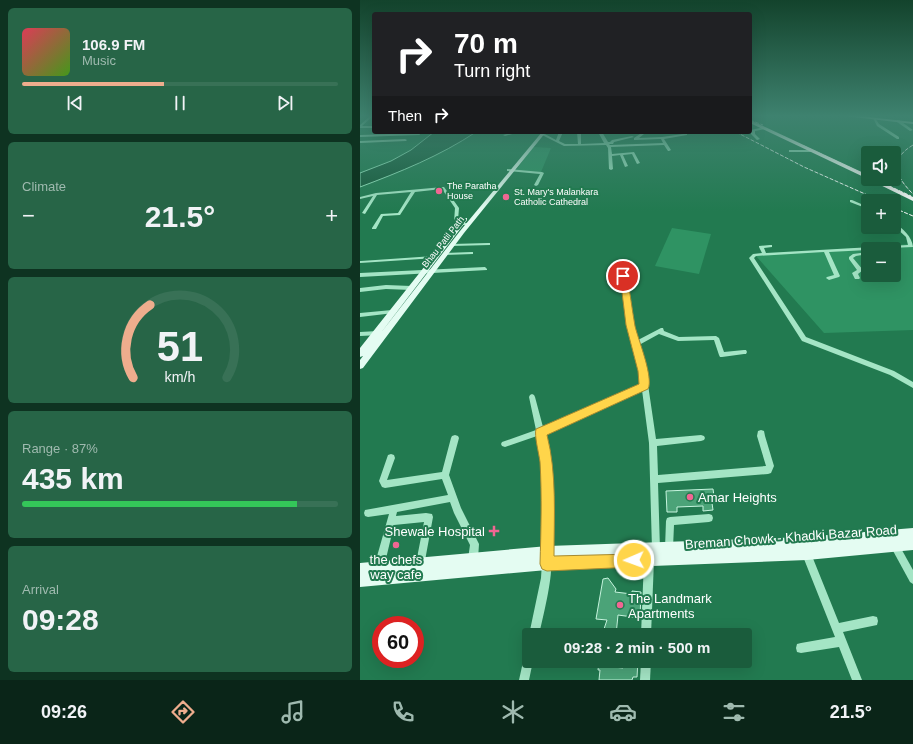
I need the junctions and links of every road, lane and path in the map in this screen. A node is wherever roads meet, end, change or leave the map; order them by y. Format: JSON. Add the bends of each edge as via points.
{"nodes":[{"id":1,"x":530,"y":148,"type":"edge"},
{"id":2,"x":608,"y":148,"type":"edge"},
{"id":3,"x":805,"y":148,"type":"edge"},
{"id":4,"x":812,"y":148,"type":"edge"},
{"id":5,"x":790,"y":151,"type":"dead end"},
{"id":6,"x":799,"y":151,"type":"junction"},
{"id":7,"x":812,"y":151,"type":"junction"},
{"id":8,"x":622,"y":154,"type":"junction"},
{"id":9,"x":610,"y":155,"type":"junction"},
{"id":10,"x":802,"y":156,"type":"dead end"},
{"id":11,"x":638,"y":163,"type":"dead end"},
{"id":12,"x":626,"y":166,"type":"dead end"},
{"id":13,"x":611,"y":169,"type":"dead end"},
{"id":14,"x":511,"y":170,"type":"junction"},
{"id":15,"x":861,"y":171,"type":"edge"},
{"id":16,"x":861,"y":175,"type":"edge"},
{"id":17,"x":536,"y":185,"type":"dead end"},
{"id":18,"x":887,"y":186,"type":"edge"},
{"id":19,"x":892,"y":186,"type":"edge"},
{"id":20,"x":414,"y":190,"type":"junction"},
{"id":21,"x":376,"y":194,"type":"junction"},
{"id":22,"x":911,"y":196,"type":"edge"},
{"id":23,"x":360,"y":198,"type":"edge"},
{"id":24,"x":851,"y":201,"type":"dead end"},
{"id":25,"x":861,"y":205,"type":"edge"},
{"id":26,"x":364,"y":213,"type":"dead end"},
{"id":27,"x":464,"y":224,"type":"junction"},
{"id":28,"x":374,"y":228,"type":"dead end"},
{"id":29,"x":901,"y":230,"type":"edge"},
{"id":30,"x":488,"y":244,"type":"dead end"},
{"id":31,"x":452,"y":245,"type":"junction"},
{"id":32,"x":770,"y":246,"type":"dead end"},
{"id":33,"x":912,"y":246,"type":"edge"},
{"id":34,"x":901,"y":247,"type":"edge"},
{"id":35,"x":861,"y":249,"type":"edge"},
{"id":36,"x":826,"y":251,"type":"junction"},
{"id":37,"x":470,"y":253,"type":"dead end"},
{"id":38,"x":445,"y":254,"type":"junction"},
{"id":39,"x":861,"y":254,"type":"edge"},
{"id":40,"x":766,"y":255,"type":"junction"},
{"id":41,"x":434,"y":257,"type":"junction"},
{"id":42,"x":361,"y":262,"type":"edge"},
{"id":43,"x":485,"y":269,"type":"dead end"},
{"id":44,"x":432,"y":270,"type":"junction"},
{"id":45,"x":424,"y":271,"type":"junction"},
{"id":46,"x":360,"y":275,"type":"edge"},
{"id":47,"x":623,"y":276,"type":"dead end"},
{"id":48,"x":829,"y":278,"type":"dead end"},
{"id":49,"x":856,"y":278,"type":"dead end"},
{"id":50,"x":411,"y":288,"type":"junction"},
{"id":51,"x":360,"y":290,"type":"edge"},
{"id":52,"x":392,"y":312,"type":"junction"},
{"id":53,"x":360,"y":315,"type":"edge"},
{"id":54,"x":376,"y":333,"type":"junction"},
{"id":55,"x":385,"y":333,"type":"junction"},
{"id":56,"x":360,"y":334,"type":"edge"},
{"id":57,"x":636,"y":344,"type":"junction"},
{"id":58,"x":744,"y":352,"type":"dead end"},
{"id":59,"x":360,"y":354,"type":"edge"},
{"id":60,"x":360,"y":366,"type":"edge"},
{"id":61,"x":913,"y":385,"type":"edge"},
{"id":62,"x":644,"y":386,"type":"junction"},
{"id":63,"x":532,"y":397,"type":"dead end"},
{"id":64,"x":540,"y":432,"type":"junction"},
{"id":65,"x":761,"y":433,"type":"dead end"},
{"id":66,"x":456,"y":438,"type":"dead end"},
{"id":67,"x":701,"y":438,"type":"dead end"},
{"id":68,"x":653,"y":443,"type":"junction"},
{"id":69,"x":505,"y":444,"type":"dead end"},
{"id":70,"x":391,"y":458,"type":"dead end"},
{"id":71,"x":444,"y":475,"type":"junction"},
{"id":72,"x":655,"y":479,"type":"junction"},
{"id":73,"x":452,"y":498,"type":"junction"},
{"id":74,"x":394,"y":509,"type":"junction"},
{"id":75,"x":368,"y":513,"type":"dead end"},
{"id":76,"x":709,"y":518,"type":"dead end"},
{"id":77,"x":391,"y":521,"type":"junction"},
{"id":78,"x":910,"y":539,"type":"edge"},
{"id":79,"x":894,"y":545,"type":"junction"},
{"id":80,"x":669,"y":548,"type":"junction"},
{"id":81,"x":807,"y":554,"type":"junction"},
{"id":82,"x":654,"y":556,"type":"junction"},
{"id":83,"x":547,"y":558,"type":"junction"},
{"id":84,"x":473,"y":559,"type":"junction"},
{"id":85,"x":421,"y":563,"type":"junction"},
{"id":86,"x":379,"y":568,"type":"junction"},
{"id":87,"x":360,"y":570,"type":"edge"},
{"id":88,"x":913,"y":580,"type":"edge"},
{"id":89,"x":360,"y":581,"type":"edge"},
{"id":90,"x":872,"y":620,"type":"dead end"},
{"id":91,"x":535,"y":628,"type":"edge"},
{"id":92,"x":647,"y":628,"type":"edge"},
{"id":93,"x":836,"y":628,"type":"junction"},
{"id":94,"x":842,"y":642,"type":"junction"},
{"id":95,"x":801,"y":648,"type":"dead end"},
{"id":96,"x":527,"y":668,"type":"edge"},
{"id":97,"x":646,"y":668,"type":"edge"},
{"id":98,"x":524,"y":680,"type":"edge"},
{"id":99,"x":645,"y":680,"type":"edge"},
{"id":100,"x":857,"y":680,"type":"edge"}],
"edges":[{"from":1,"to":14,"type":"main road","name":"Bhau Patil Path"},
{"from":2,"to":9,"type":"street"},
{"from":3,"to":7,"type":"highway"},
{"from":4,"to":15,"type":"highway"},
{"from":5,"to":6,"type":"street"},
{"from":6,"to":7,"type":"street"},
{"from":6,"to":10,"type":"street"},
{"from":7,"to":16,"type":"highway"},
{"from":8,"to":9,"type":"street"},
{"from":8,"to":11,"type":"street","via":[[633,153]]},
{"from":8,"to":12,"type":"street"},
{"from":9,"to":13,"type":"street"},
{"from":14,"to":17,"type":"street","via":[[542,173]]},
{"from":14,"to":27,"type":"main road","name":"Bhau Patil Path"},
{"from":18,"to":22,"type":"highway"},
{"from":19,"to":22,"type":"highway"},
{"from":20,"to":21,"type":"street"},
{"from":20,"to":27,"type":"street","via":[[443,188],[457,208],[456,221]]},
{"from":20,"to":28,"type":"street","via":[[399,214],[382,215]]},
{"from":21,"to":23,"type":"street"},
{"from":21,"to":26,"type":"street"},
{"from":24,"to":25,"type":"street"},
{"from":27,"to":31,"type":"main road","name":"Bhau Patil Path"},
{"from":27,"to":41,"type":"main road","name":"Bhau Patil Path"},
{"from":29,"to":33,"type":"street"},
{"from":30,"to":31,"type":"street"},
{"from":31,"to":38,"type":"main road","name":"Bhau Patil Path"},
{"from":32,"to":40,"type":"street","via":[[761,247]]},
{"from":33,"to":34,"type":"street"},
{"from":35,"to":36,"type":"street"},
{"from":36,"to":40,"type":"street"},
{"from":36,"to":48,"type":"street","via":[[837,276]]},
{"from":37,"to":38,"type":"street"},
{"from":38,"to":44,"type":"main road","name":"Bhau Patil Path"},
{"from":39,"to":49,"type":"street","via":[[851,257],[860,270],[855,273]]},
{"from":40,"to":61,"type":"street","via":[[753,256],[752,259],[804,339],[892,373]]},
{"from":41,"to":42,"type":"street"},
{"from":41,"to":45,"type":"main road","name":"Bhau Patil Path"},
{"from":43,"to":44,"type":"street"},
{"from":44,"to":45,"type":"street"},
{"from":44,"to":55,"type":"main road","name":"Bhau Patil Path"},
{"from":45,"to":46,"type":"street"},
{"from":45,"to":50,"type":"main road","name":"Bhau Patil Path"},
{"from":47,"to":57,"type":"street"},
{"from":50,"to":51,"type":"street"},
{"from":50,"to":52,"type":"main road","name":"Bhau Patil Path"},
{"from":52,"to":53,"type":"street"},
{"from":52,"to":54,"type":"main road","name":"Bhau Patil Path"},
{"from":54,"to":55,"type":"street"},
{"from":54,"to":56,"type":"street"},
{"from":54,"to":59,"type":"main road","name":"Bhau Patil Path"},
{"from":55,"to":60,"type":"main road","name":"Bhau Patil Path"},
{"from":57,"to":58,"type":"street","via":[[661,330],[678,339],[716,338],[722,355]]},
{"from":57,"to":62,"type":"street"},
{"from":62,"to":64,"type":"street"},
{"from":62,"to":68,"type":"street"},
{"from":63,"to":64,"type":"street"},
{"from":64,"to":69,"type":"street"},
{"from":64,"to":83,"type":"street","via":[[546,477]]},
{"from":65,"to":72,"type":"street","via":[[770,466],[768,470]]},
{"from":66,"to":71,"type":"street"},
{"from":67,"to":68,"type":"street"},
{"from":68,"to":72,"type":"street"},
{"from":70,"to":71,"type":"street","via":[[383,480],[385,484]]},
{"from":71,"to":73,"type":"street"},
{"from":72,"to":82,"type":"street"},
{"from":73,"to":74,"type":"street"},
{"from":73,"to":84,"type":"street","via":[[475,544]]},
{"from":74,"to":75,"type":"street"},
{"from":74,"to":77,"type":"street"},
{"from":76,"to":80,"type":"street","via":[[670,521]]},
{"from":77,"to":85,"type":"street","via":[[426,516],[429,518]]},
{"from":77,"to":86,"type":"street"},
{"from":78,"to":79,"type":"main road","name":"Breman Chowk - Khadki Bazar Road"},
{"from":78,"to":80,"type":"main road","name":"Breman Chowk - Khadki Bazar Road"},
{"from":79,"to":81,"type":"main road","name":"Breman Chowk - Khadki Bazar Road"},
{"from":79,"to":88,"type":"street"},
{"from":80,"to":82,"type":"main road","name":"Breman Chowk - Khadki Bazar Road"},
{"from":81,"to":82,"type":"main road","name":"Breman Chowk - Khadki Bazar Road"},
{"from":81,"to":93,"type":"street"},
{"from":82,"to":83,"type":"main road","name":"Breman Chowk - Khadki Bazar Road"},
{"from":82,"to":92,"type":"street"},
{"from":83,"to":84,"type":"main road","name":"Breman Chowk - Khadki Bazar Road"},
{"from":83,"to":89,"type":"main road","name":"Breman Chowk - Khadki Bazar Road"},
{"from":83,"to":91,"type":"street","via":[[546,578]]},
{"from":84,"to":85,"type":"main road","name":"Breman Chowk - Khadki Bazar Road"},
{"from":85,"to":86,"type":"main road","name":"Breman Chowk - Khadki Bazar Road"},
{"from":86,"to":87,"type":"main road","name":"Breman Chowk - Khadki Bazar Road"},
{"from":90,"to":93,"type":"street"},
{"from":93,"to":94,"type":"street"},
{"from":94,"to":95,"type":"street"},
{"from":94,"to":100,"type":"street"},
{"from":96,"to":98,"type":"street"},
{"from":97,"to":99,"type":"street"}]}
